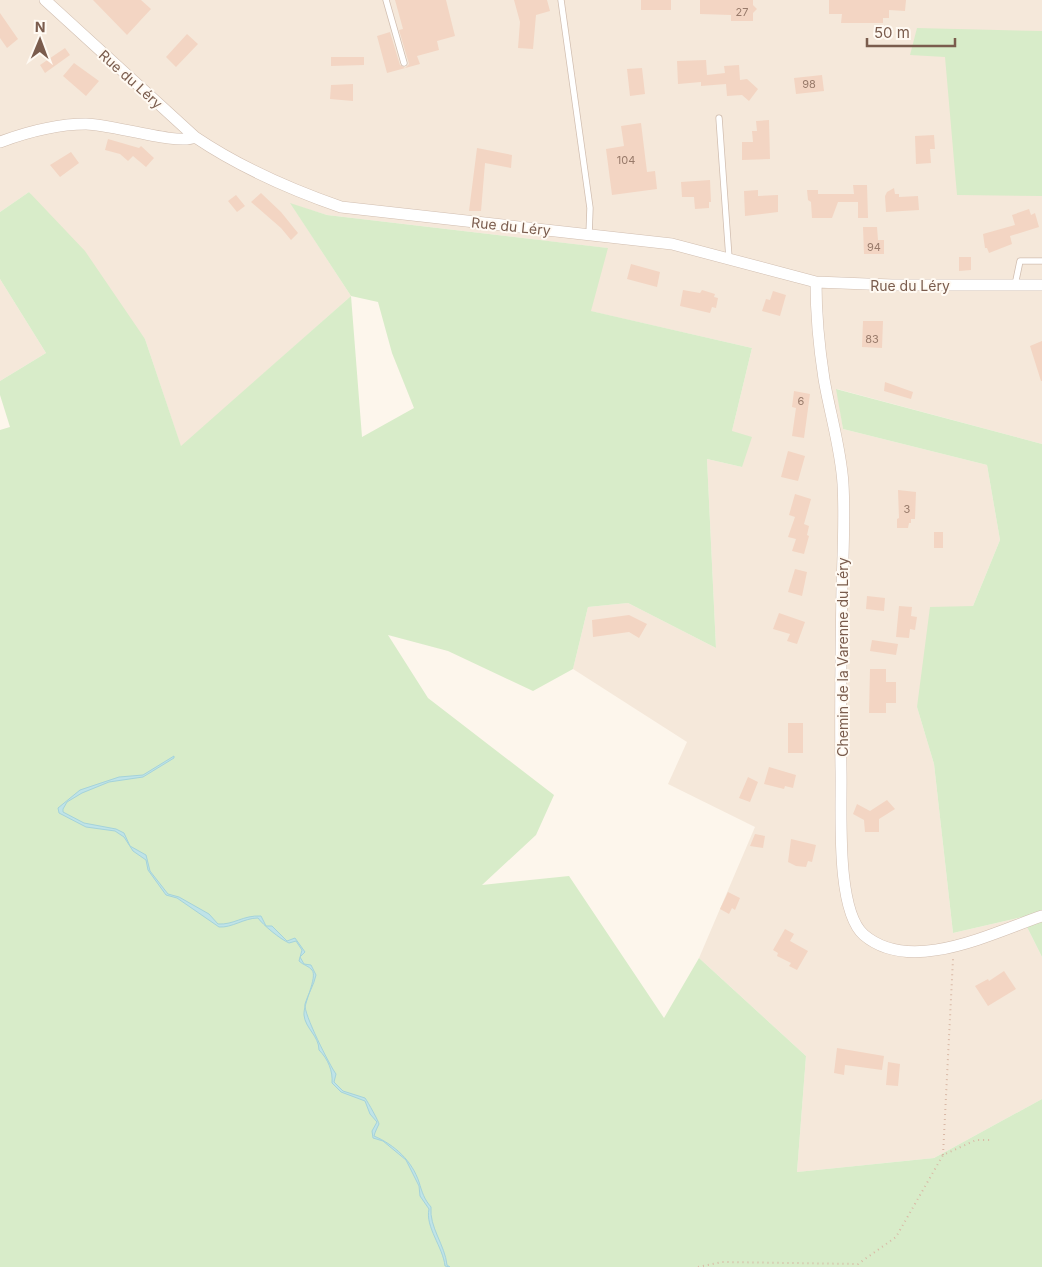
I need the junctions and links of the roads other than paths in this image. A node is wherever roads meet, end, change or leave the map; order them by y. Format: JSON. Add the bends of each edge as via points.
{"nodes":[{"id":1,"x":45,"y":0,"type":"edge"},
{"id":2,"x":386,"y":0,"type":"edge"},
{"id":3,"x":561,"y":0,"type":"edge"},
{"id":4,"x":404,"y":63,"type":"dead end"},
{"id":5,"x":719,"y":118,"type":"dead end"},
{"id":6,"x":195,"y":137,"type":"junction"},
{"id":7,"x":0,"y":142,"type":"edge"},
{"id":8,"x":588,"y":235,"type":"junction"},
{"id":9,"x":729,"y":258,"type":"junction"},
{"id":10,"x":1042,"y":261,"type":"edge"},
{"id":11,"x":816,"y":282,"type":"junction"},
{"id":12,"x":1015,"y":285,"type":"junction"},
{"id":13,"x":1042,"y":285,"type":"edge"},
{"id":14,"x":1042,"y":916,"type":"edge"}],
"edges":[{"from":1,"to":6,"type":"street","name":"Rue du Léry"},
{"from":2,"to":4,"type":"lane"},
{"from":3,"to":8,"type":"lane","via":[[590,208]]},
{"from":5,"to":9,"type":"lane"},
{"from":6,"to":7,"type":"street","via":[[190,140],[168,138],[86,124],[51,127]]},
{"from":6,"to":8,"type":"street","name":"Rue du Léry","via":[[220,154],[289,189],[341,207]]},
{"from":8,"to":9,"type":"street","name":"Rue du Léry","via":[[672,244]]},
{"from":9,"to":11,"type":"street","name":"Rue du Léry"},
{"from":10,"to":12,"type":"lane","via":[[1020,261]]},
{"from":11,"to":12,"type":"street","name":"Rue du Léry"},
{"from":11,"to":14,"type":"street","name":"Chemin de la Varenne du Léry","via":[[816,321],[843,483],[842,853],[847,906],[852,921],[878,944],[895,951],[924,952],[954,946]]},
{"from":12,"to":13,"type":"street","name":"Rue du Léry"}]}
